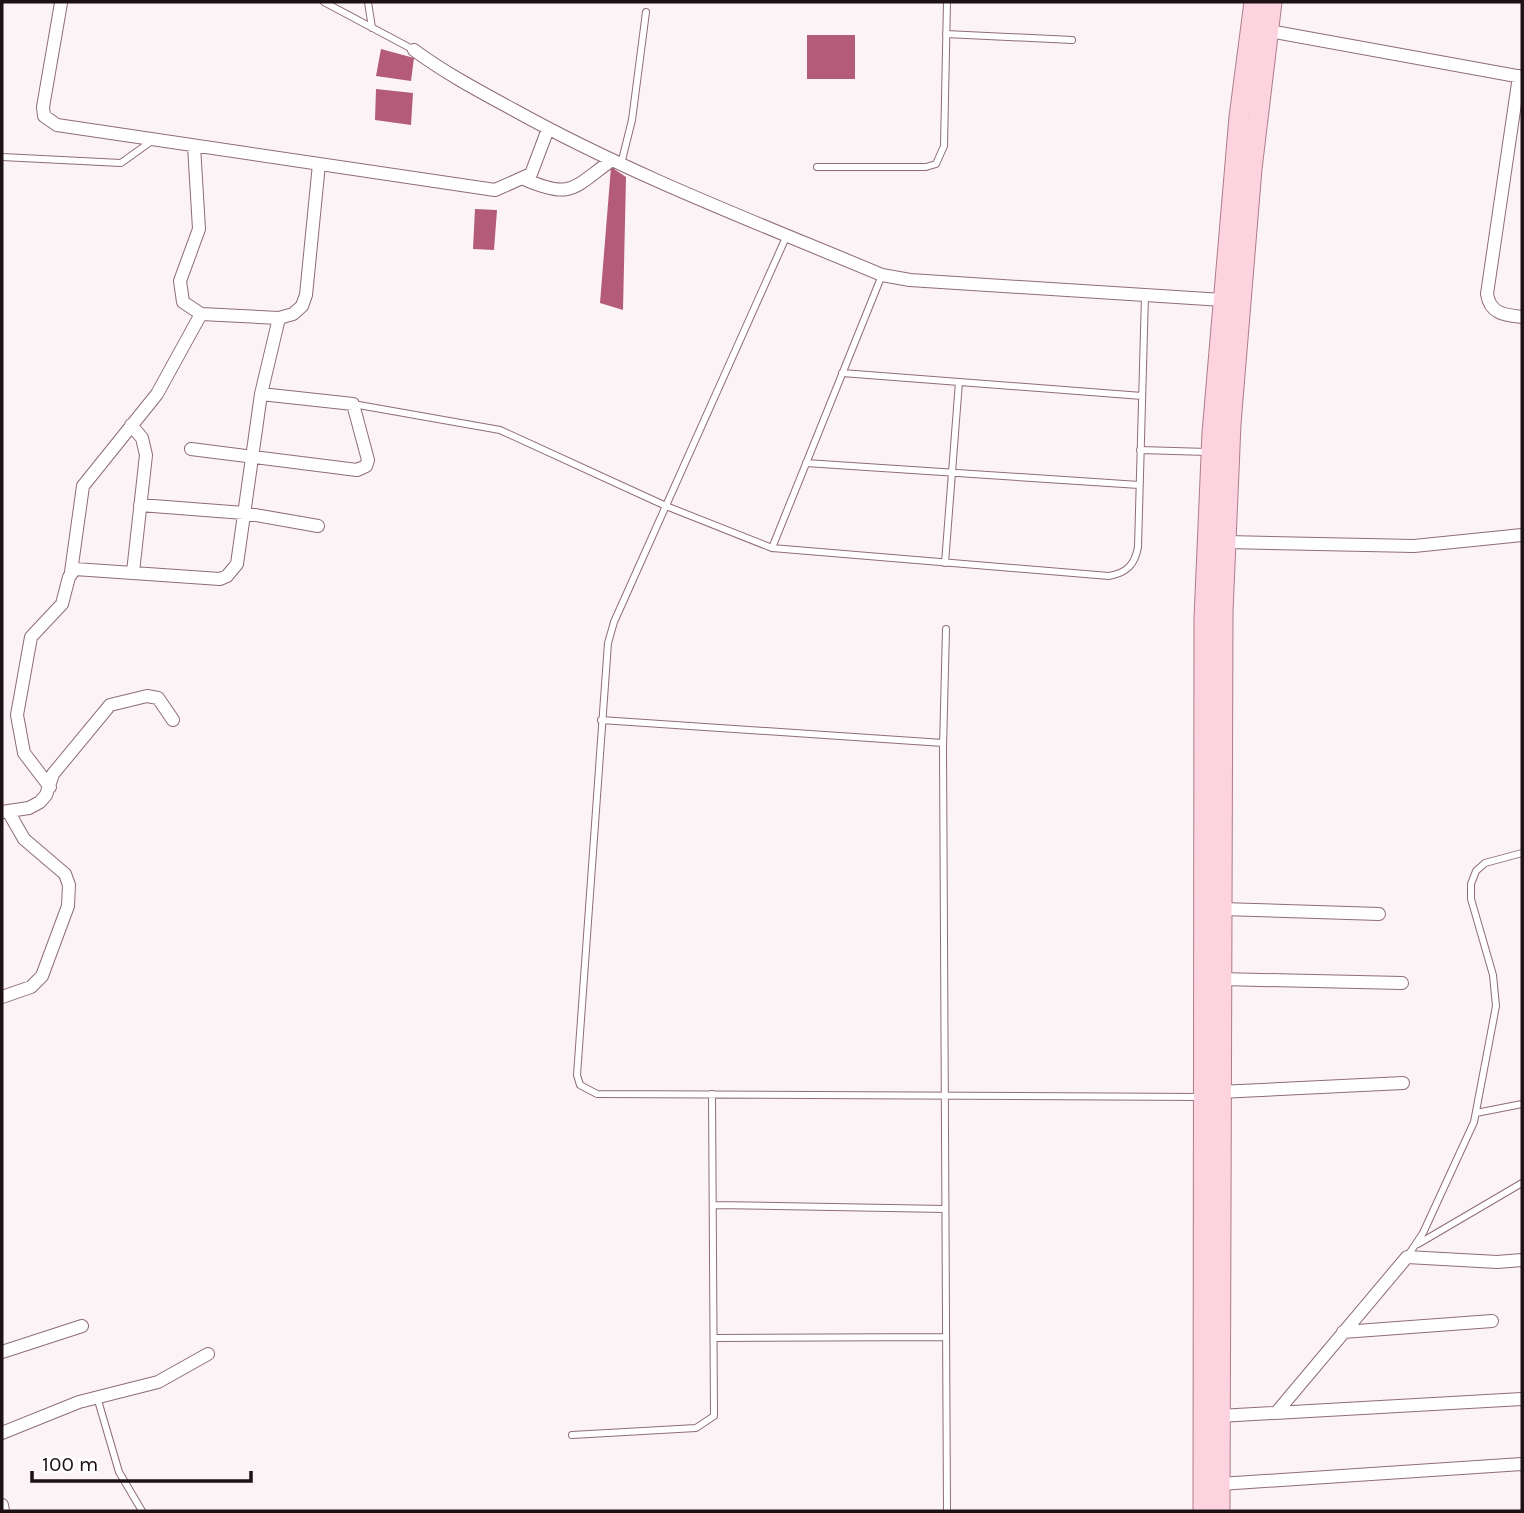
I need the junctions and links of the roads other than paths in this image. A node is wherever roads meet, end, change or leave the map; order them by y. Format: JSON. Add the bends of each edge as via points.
{"nodes":[{"id":1,"x":324,"y":2,"type":"edge"},
{"id":2,"x":368,"y":2,"type":"edge"},
{"id":3,"x":947,"y":2,"type":"edge"},
{"id":4,"x":1254,"y":2,"type":"edge"},
{"id":5,"x":1272,"y":2,"type":"edge"},
{"id":6,"x":61,"y":3,"type":"edge"},
{"id":7,"x":646,"y":12,"type":"dead end"},
{"id":8,"x":372,"y":28,"type":"junction"},
{"id":9,"x":1269,"y":32,"type":"junction"},
{"id":10,"x":946,"y":34,"type":"junction"},
{"id":11,"x":1072,"y":40,"type":"dead end"},
{"id":12,"x":414,"y":50,"type":"joint"},
{"id":13,"x":1521,"y":76,"type":"edge"},
{"id":14,"x":548,"y":129,"type":"junction"},
{"id":15,"x":153,"y":140,"type":"junction"},
{"id":16,"x":194,"y":146,"type":"junction"},
{"id":17,"x":2,"y":157,"type":"edge"},
{"id":18,"x":617,"y":162,"type":"junction"},
{"id":19,"x":319,"y":164,"type":"junction"},
{"id":20,"x":817,"y":167,"type":"dead end"},
{"id":21,"x":524,"y":179,"type":"junction"},
{"id":22,"x":788,"y":235,"type":"junction"},
{"id":23,"x":882,"y":275,"type":"junction"},
{"id":24,"x":1145,"y":295,"type":"junction"},
{"id":25,"x":1223,"y":300,"type":"junction"},
{"id":26,"x":201,"y":314,"type":"junction"},
{"id":27,"x":1522,"y":317,"type":"edge"},
{"id":28,"x":278,"y":318,"type":"junction"},
{"id":29,"x":842,"y":373,"type":"junction"},
{"id":30,"x":959,"y":382,"type":"junction"},
{"id":31,"x":261,"y":394,"type":"junction"},
{"id":32,"x":1142,"y":396,"type":"junction"},
{"id":33,"x":353,"y":404,"type":"junction"},
{"id":34,"x":131,"y":425,"type":"junction"},
{"id":35,"x":191,"y":449,"type":"dead end"},
{"id":36,"x":1140,"y":450,"type":"junction"},
{"id":37,"x":1211,"y":452,"type":"junction"},
{"id":38,"x":252,"y":457,"type":"junction"},
{"id":39,"x":806,"y":463,"type":"junction"},
{"id":40,"x":952,"y":474,"type":"junction"},
{"id":41,"x":1139,"y":485,"type":"junction"},
{"id":42,"x":140,"y":505,"type":"junction"},
{"id":43,"x":666,"y":506,"type":"junction"},
{"id":44,"x":244,"y":513,"type":"junction"},
{"id":45,"x":318,"y":526,"type":"dead end"},
{"id":46,"x":1522,"y":535,"type":"edge"},
{"id":47,"x":1226,"y":542,"type":"junction"},
{"id":48,"x":772,"y":548,"type":"junction"},
{"id":49,"x":945,"y":563,"type":"junction"},
{"id":50,"x":71,"y":572,"type":"junction"},
{"id":51,"x":133,"y":572,"type":"junction"},
{"id":52,"x":946,"y":629,"type":"dead end"},
{"id":53,"x":173,"y":720,"type":"dead end"},
{"id":54,"x":601,"y":720,"type":"junction"},
{"id":55,"x":943,"y":743,"type":"junction"},
{"id":56,"x":50,"y":787,"type":"junction"},
{"id":57,"x":5,"y":811,"type":"edge"},
{"id":58,"x":1522,"y":853,"type":"edge"},
{"id":59,"x":1221,"y":909,"type":"junction"},
{"id":60,"x":1379,"y":914,"type":"dead end"},
{"id":61,"x":1220,"y":979,"type":"junction"},
{"id":62,"x":1402,"y":983,"type":"dead end"},
{"id":63,"x":2,"y":997,"type":"edge"},
{"id":64,"x":1403,"y":1083,"type":"dead end"},
{"id":65,"x":712,"y":1094,"type":"junction"},
{"id":66,"x":945,"y":1096,"type":"junction"},
{"id":67,"x":1213,"y":1096,"type":"junction"},
{"id":68,"x":1522,"y":1104,"type":"edge"},
{"id":69,"x":1476,"y":1113,"type":"junction"},
{"id":70,"x":1522,"y":1183,"type":"edge"},
{"id":71,"x":714,"y":1205,"type":"junction"},
{"id":72,"x":945,"y":1209,"type":"junction"},
{"id":73,"x":1416,"y":1245,"type":"junction"},
{"id":74,"x":1407,"y":1257,"type":"junction"},
{"id":75,"x":1522,"y":1260,"type":"edge"},
{"id":76,"x":1492,"y":1321,"type":"dead end"},
{"id":77,"x":82,"y":1326,"type":"dead end"},
{"id":78,"x":1343,"y":1332,"type":"junction"},
{"id":79,"x":715,"y":1338,"type":"junction"},
{"id":80,"x":946,"y":1338,"type":"junction"},
{"id":81,"x":2,"y":1352,"type":"edge"},
{"id":82,"x":208,"y":1354,"type":"dead end"},
{"id":83,"x":97,"y":1397,"type":"junction"},
{"id":84,"x":1522,"y":1399,"type":"edge"},
{"id":85,"x":1276,"y":1413,"type":"junction"},
{"id":86,"x":1219,"y":1416,"type":"junction"},
{"id":87,"x":2,"y":1433,"type":"edge"},
{"id":88,"x":572,"y":1435,"type":"dead end"},
{"id":89,"x":1522,"y":1464,"type":"edge"},
{"id":90,"x":1220,"y":1484,"type":"junction"},
{"id":91,"x":2,"y":1505,"type":"edge"},
{"id":92,"x":3,"y":1511,"type":"edge"},
{"id":93,"x":142,"y":1511,"type":"edge"},
{"id":94,"x":947,"y":1511,"type":"edge"},
{"id":95,"x":1203,"y":1511,"type":"edge"},
{"id":96,"x":1220,"y":1511,"type":"edge"}],
"edges":[{"from":1,"to":8,"type":"lane"},
{"from":2,"to":8,"type":"lane"},
{"from":3,"to":10,"type":"lane"},
{"from":4,"to":25,"type":"main road"},
{"from":5,"to":9,"type":"main road"},
{"from":6,"to":15,"type":"street","via":[[44,116],[57,125]]},
{"from":7,"to":18,"type":"lane","via":[[632,120]]},
{"from":8,"to":12,"type":"lane"},
{"from":9,"to":13,"type":"street"},
{"from":9,"to":47,"type":"main road","via":[[1250,196]]},
{"from":10,"to":11,"type":"lane"},
{"from":10,"to":20,"type":"lane","via":[[944,146],[936,164]]},
{"from":12,"to":14,"type":"street"},
{"from":13,"to":27,"type":"street","via":[[1487,294],[1494,310]]},
{"from":14,"to":18,"type":"street"},
{"from":14,"to":21,"type":"street","via":[[535,168]]},
{"from":15,"to":16,"type":"street"},
{"from":15,"to":17,"type":"lane","via":[[121,163]]},
{"from":16,"to":19,"type":"street"},
{"from":16,"to":26,"type":"street","via":[[199,229],[180,292],[183,302]]},
{"from":18,"to":21,"type":"street","via":[[567,191],[551,191]]},
{"from":18,"to":22,"type":"street"},
{"from":19,"to":21,"type":"street","via":[[485,189],[504,188]]},
{"from":19,"to":28,"type":"street","via":[[306,295],[293,314]]},
{"from":22,"to":23,"type":"street"},
{"from":22,"to":43,"type":"lane"},
{"from":23,"to":24,"type":"street"},
{"from":23,"to":29,"type":"lane"},
{"from":24,"to":25,"type":"street"},
{"from":24,"to":32,"type":"lane"},
{"from":25,"to":37,"type":"main road"},
{"from":26,"to":28,"type":"street"},
{"from":26,"to":34,"type":"street","via":[[162,386]]},
{"from":28,"to":31,"type":"street"},
{"from":29,"to":30,"type":"lane"},
{"from":29,"to":39,"type":"lane"},
{"from":30,"to":32,"type":"lane"},
{"from":30,"to":40,"type":"lane"},
{"from":31,"to":33,"type":"street"},
{"from":31,"to":38,"type":"street"},
{"from":32,"to":36,"type":"lane"},
{"from":33,"to":38,"type":"street","via":[[368,460],[362,470]]},
{"from":33,"to":43,"type":"lane","via":[[489,426]]},
{"from":34,"to":42,"type":"street","via":[[145,446]]},
{"from":34,"to":50,"type":"street","via":[[83,486]]},
{"from":35,"to":38,"type":"street"},
{"from":36,"to":37,"type":"lane"},
{"from":36,"to":41,"type":"lane"},
{"from":37,"to":67,"type":"main road","via":[[1204,619]]},
{"from":38,"to":44,"type":"street"},
{"from":39,"to":40,"type":"lane"},
{"from":39,"to":48,"type":"lane"},
{"from":40,"to":41,"type":"lane"},
{"from":40,"to":49,"type":"lane"},
{"from":41,"to":49,"type":"lane","via":[[1136,558],[1117,575]]},
{"from":42,"to":44,"type":"street"},
{"from":42,"to":51,"type":"street"},
{"from":43,"to":48,"type":"lane"},
{"from":43,"to":54,"type":"lane","via":[[611,632]]},
{"from":44,"to":45,"type":"street"},
{"from":44,"to":51,"type":"street","via":[[237,564],[227,576]]},
{"from":46,"to":47,"type":"street","via":[[1414,546]]},
{"from":47,"to":59,"type":"main road"},
{"from":48,"to":49,"type":"lane"},
{"from":50,"to":51,"type":"street","via":[[79,568]]},
{"from":50,"to":56,"type":"street","via":[[62,604],[31,637],[17,715],[24,753]]},
{"from":52,"to":55,"type":"lane"},
{"from":53,"to":56,"type":"street","via":[[158,698],[147,696],[110,705],[53,774]]},
{"from":54,"to":55,"type":"lane"},
{"from":54,"to":65,"type":"lane","via":[[577,1075],[580,1085],[597,1094]]},
{"from":55,"to":66,"type":"lane"},
{"from":56,"to":57,"type":"street","via":[[40,802],[29,808]]},
{"from":57,"to":63,"type":"street","via":[[24,839],[65,874],[68,895],[42,976],[31,987]]},
{"from":58,"to":69,"type":"lane","via":[[1485,863],[1471,884],[1496,991]]},
{"from":59,"to":60,"type":"street"},
{"from":59,"to":61,"type":"main road"},
{"from":61,"to":62,"type":"street"},
{"from":61,"to":67,"type":"main road"},
{"from":64,"to":67,"type":"street"},
{"from":65,"to":66,"type":"lane"},
{"from":65,"to":71,"type":"lane"},
{"from":66,"to":67,"type":"lane"},
{"from":66,"to":72,"type":"lane"},
{"from":67,"to":86,"type":"main road"},
{"from":67,"to":95,"type":"main road"},
{"from":68,"to":69,"type":"lane"},
{"from":69,"to":73,"type":"lane"},
{"from":70,"to":73,"type":"lane"},
{"from":71,"to":72,"type":"lane"},
{"from":71,"to":79,"type":"lane"},
{"from":72,"to":80,"type":"lane"},
{"from":73,"to":74,"type":"lane"},
{"from":74,"to":75,"type":"street"},
{"from":74,"to":78,"type":"street"},
{"from":76,"to":78,"type":"street"},
{"from":77,"to":81,"type":"street"},
{"from":78,"to":85,"type":"street"},
{"from":79,"to":80,"type":"lane"},
{"from":79,"to":88,"type":"lane","via":[[716,1406],[706,1424]]},
{"from":80,"to":94,"type":"lane"},
{"from":82,"to":83,"type":"street","via":[[158,1382]]},
{"from":83,"to":87,"type":"street"},
{"from":83,"to":93,"type":"lane","via":[[119,1472]]},
{"from":84,"to":85,"type":"street"},
{"from":85,"to":86,"type":"street"},
{"from":86,"to":90,"type":"main road"},
{"from":89,"to":90,"type":"street"},
{"from":90,"to":96,"type":"main road"},
{"from":91,"to":92,"type":"street"}]}
